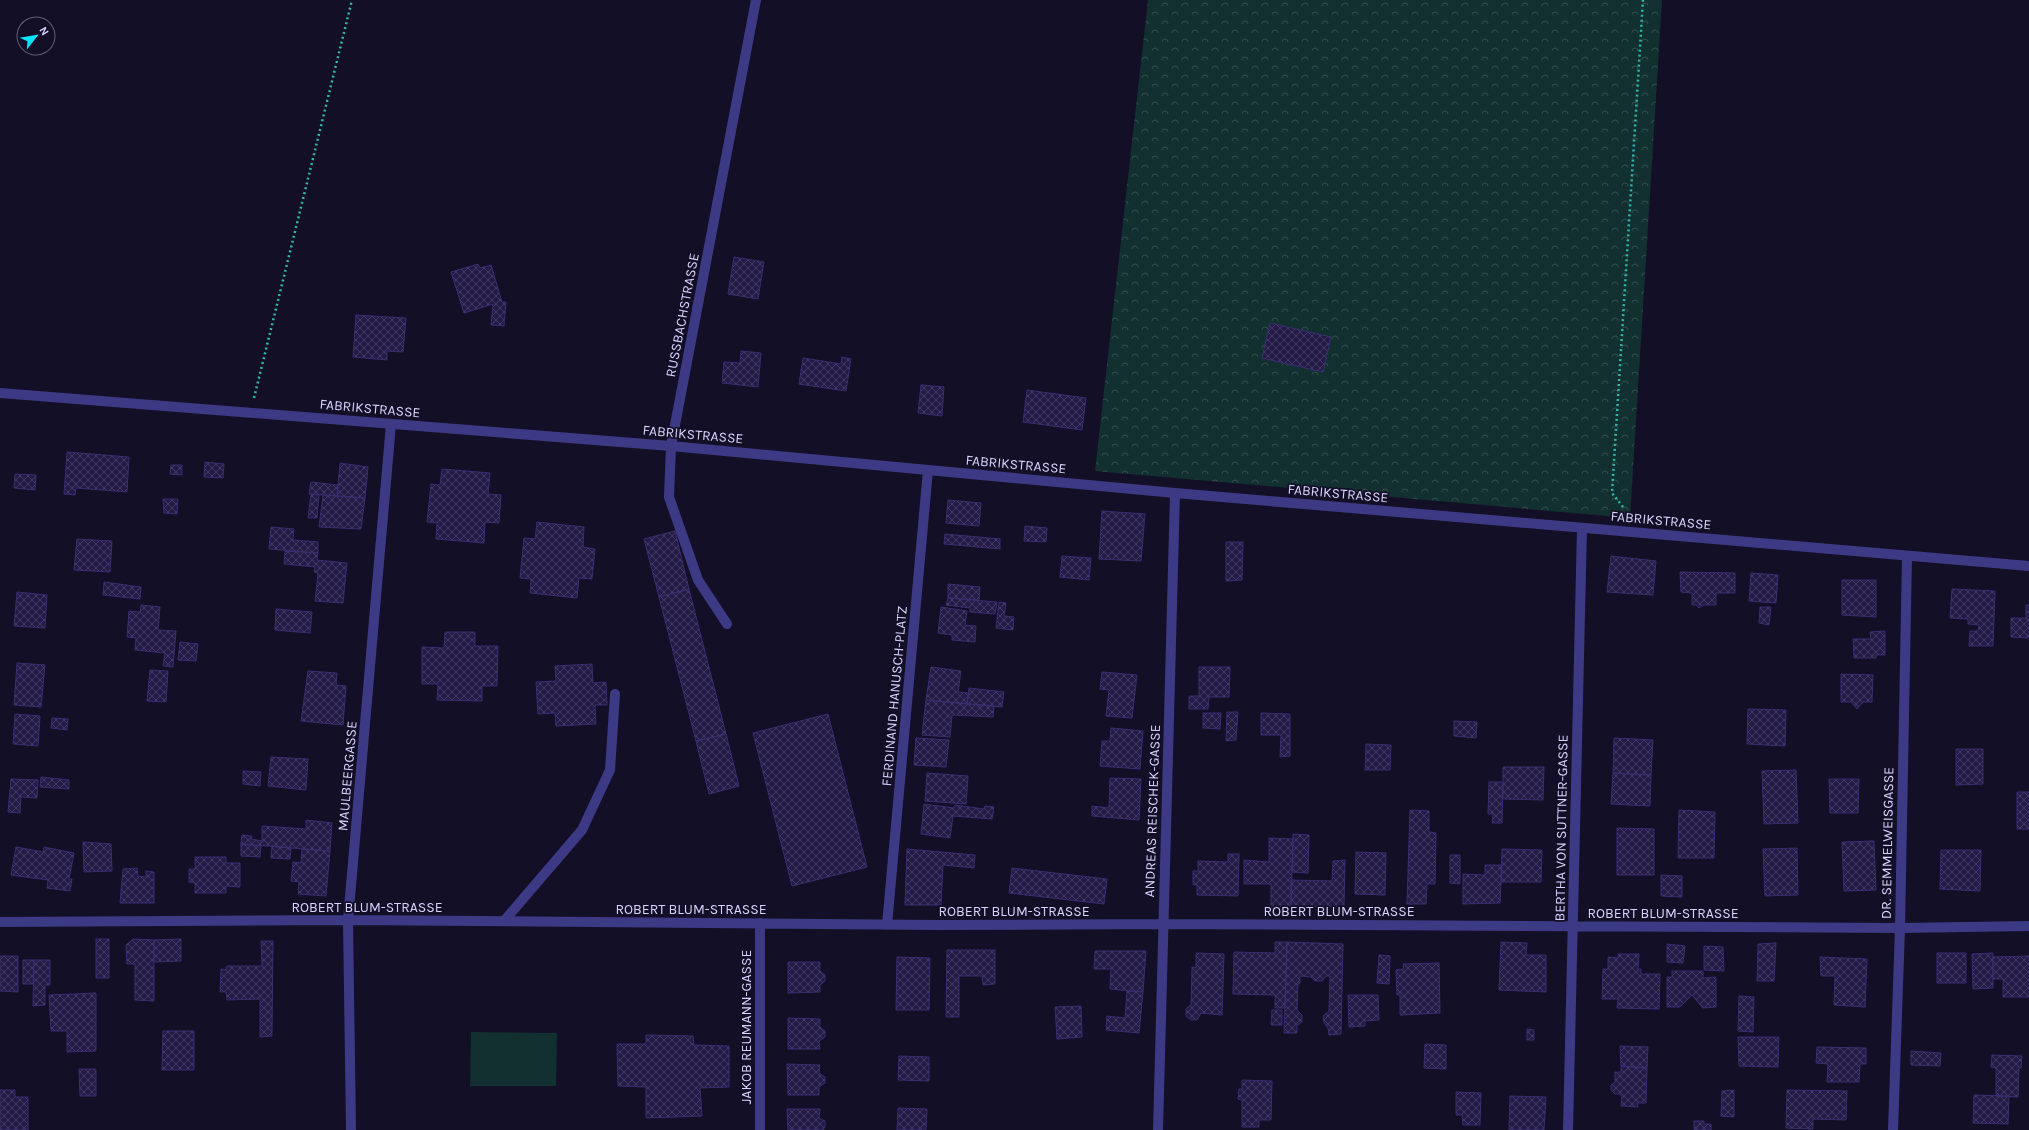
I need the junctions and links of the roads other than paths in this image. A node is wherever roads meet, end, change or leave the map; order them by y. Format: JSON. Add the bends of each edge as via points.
{"nodes":[{"id":1,"x":756,"y":0,"type":"edge"},
{"id":2,"x":0,"y":393,"type":"edge"},
{"id":3,"x":391,"y":424,"type":"junction"},
{"id":4,"x":671,"y":446,"type":"junction"},
{"id":5,"x":928,"y":470,"type":"junction"},
{"id":6,"x":1176,"y":493,"type":"junction"},
{"id":7,"x":1582,"y":528,"type":"junction"},
{"id":8,"x":1907,"y":556,"type":"junction"},
{"id":9,"x":2029,"y":566,"type":"edge"},
{"id":10,"x":727,"y":624,"type":"dead end"},
{"id":11,"x":615,"y":694,"type":"dead end"},
{"id":12,"x":348,"y":920,"type":"junction"},
{"id":13,"x":504,"y":921,"type":"junction"},
{"id":14,"x":0,"y":922,"type":"edge"},
{"id":15,"x":760,"y":923,"type":"junction"},
{"id":16,"x":1163,"y":924,"type":"junction"},
{"id":17,"x":887,"y":925,"type":"junction"},
{"id":18,"x":1573,"y":926,"type":"junction"},
{"id":19,"x":2029,"y":926,"type":"edge"},
{"id":20,"x":1900,"y":928,"type":"junction"},
{"id":21,"x":351,"y":1130,"type":"edge"},
{"id":22,"x":760,"y":1130,"type":"edge"},
{"id":23,"x":1158,"y":1130,"type":"edge"},
{"id":24,"x":1568,"y":1130,"type":"edge"},
{"id":25,"x":1893,"y":1130,"type":"edge"}],
"edges":[{"from":1,"to":4,"type":"street","name":"RUSSBACHSTRASSE"},
{"from":2,"to":3,"type":"street","name":"FABRIKSTRASSE"},
{"from":3,"to":4,"type":"street","name":"FABRIKSTRASSE"},
{"from":3,"to":12,"type":"street","name":"MAULBEERGASSE"},
{"from":4,"to":5,"type":"street","name":"FABRIKSTRASSE"},
{"from":4,"to":10,"type":"street","name":"RUSSBACHSTRASSE","via":[[669,497],[698,580]]},
{"from":5,"to":6,"type":"street","name":"FABRIKSTRASSE"},
{"from":5,"to":17,"type":"street","name":"FERDINAND HANUSCH-PLATZ"},
{"from":6,"to":7,"type":"street","name":"FABRIKSTRASSE"},
{"from":6,"to":16,"type":"street","name":"ANDREAS REISCHEK-GASSE"},
{"from":7,"to":8,"type":"street","name":"FABRIKSTRASSE"},
{"from":7,"to":18,"type":"street","name":"BERTHA VON SUTTNER-GASSE"},
{"from":8,"to":9,"type":"street","name":"FABRIKSTRASSE"},
{"from":8,"to":20,"type":"street","name":"DR. SEMMELWEISGASSE"},
{"from":11,"to":13,"type":"street","via":[[610,770],[582,830]]},
{"from":12,"to":13,"type":"street","name":"ROBERT BLUM-STRASSE"},
{"from":12,"to":14,"type":"street","name":"ROBERT BLUM-STRASSE"},
{"from":12,"to":21,"type":"street","name":"MAULBEERGASSE"},
{"from":13,"to":15,"type":"street","name":"ROBERT BLUM-STRASSE"},
{"from":15,"to":17,"type":"street","name":"ROBERT BLUM-STRASSE"},
{"from":15,"to":22,"type":"street","name":"JAKOB REUMANN-GASSE"},
{"from":16,"to":17,"type":"street","name":"ROBERT BLUM-STRASSE"},
{"from":16,"to":18,"type":"street","name":"ROBERT BLUM-STRASSE"},
{"from":16,"to":23,"type":"street","name":"ANDREAS REISCHEK-GASSE"},
{"from":18,"to":20,"type":"street","name":"ROBERT BLUM-STRASSE"},
{"from":18,"to":24,"type":"street","name":"BERTHA VON SUTTNER-GASSE"},
{"from":19,"to":20,"type":"street","name":"ROBERT BLUM-STRASSE"},
{"from":20,"to":25,"type":"street","name":"DR. SEMMELWEISGASSE"}]}
